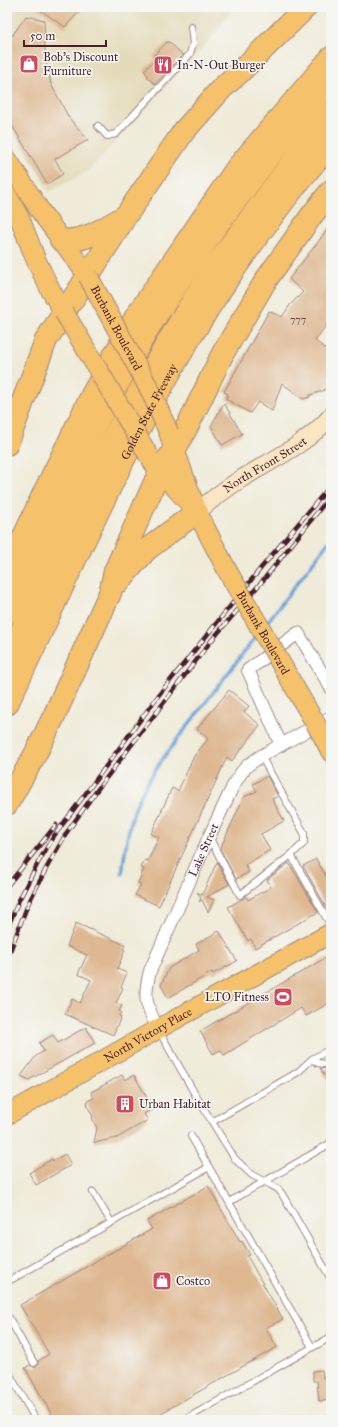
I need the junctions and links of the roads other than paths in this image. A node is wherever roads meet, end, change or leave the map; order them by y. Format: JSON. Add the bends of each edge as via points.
{"nodes":[{"id":1,"x":306,"y":7,"type":"edge"},
{"id":2,"x":191,"y":28,"type":"dead end"},
{"id":3,"x":331,"y":58,"type":"edge"},
{"id":4,"x":331,"y":82,"type":"edge"},
{"id":5,"x":331,"y":114,"type":"edge"},
{"id":6,"x":98,"y":126,"type":"dead end"},
{"id":7,"x":331,"y":142,"type":"edge"},
{"id":8,"x":7,"y":159,"type":"edge"},
{"id":9,"x":331,"y":191,"type":"edge"},
{"id":10,"x":7,"y":195,"type":"edge"},
{"id":11,"x":125,"y":217,"type":"junction"},
{"id":12,"x":61,"y":240,"type":"junction"},
{"id":13,"x":88,"y":276,"type":"junction"},
{"id":14,"x":64,"y":312,"type":"junction"},
{"id":15,"x":331,"y":416,"type":"edge"},
{"id":16,"x":7,"y":444,"type":"edge"},
{"id":17,"x":174,"y":449,"type":"junction"},
{"id":18,"x":160,"y":471,"type":"junction"},
{"id":19,"x":197,"y":512,"type":"junction"},
{"id":20,"x":7,"y":574,"type":"edge"},
{"id":21,"x":110,"y":593,"type":"junction"},
{"id":22,"x":7,"y":613,"type":"edge"},
{"id":23,"x":7,"y":661,"type":"edge"},
{"id":24,"x":331,"y":688,"type":"edge"},
{"id":25,"x":7,"y":704,"type":"edge"},
{"id":26,"x":331,"y":717,"type":"edge"},
{"id":27,"x":281,"y":745,"type":"junction"},
{"id":28,"x":328,"y":746,"type":"edge"},
{"id":29,"x":261,"y":756,"type":"junction"},
{"id":30,"x":7,"y":804,"type":"edge"},
{"id":31,"x":209,"y":837,"type":"junction"},
{"id":32,"x":291,"y":855,"type":"junction"},
{"id":33,"x":331,"y":926,"type":"edge"},
{"id":34,"x":331,"y":933,"type":"edge"},
{"id":35,"x":158,"y":1029,"type":"junction"},
{"id":36,"x":331,"y":1049,"type":"edge"},
{"id":37,"x":312,"y":1059,"type":"junction"},
{"id":38,"x":331,"y":1065,"type":"edge"},
{"id":39,"x":7,"y":1114,"type":"edge"},
{"id":40,"x":212,"y":1122,"type":"junction"},
{"id":41,"x":191,"y":1136,"type":"dead end"},
{"id":42,"x":331,"y":1143,"type":"edge"},
{"id":43,"x":209,"y":1167,"type":"junction"},
{"id":44,"x":264,"y":1181,"type":"junction"},
{"id":45,"x":93,"y":1192,"type":"dead end"},
{"id":46,"x":229,"y":1202,"type":"junction"},
{"id":47,"x":111,"y":1222,"type":"junction"},
{"id":48,"x":331,"y":1279,"type":"edge"},
{"id":49,"x":7,"y":1282,"type":"edge"},
{"id":50,"x":7,"y":1317,"type":"edge"},
{"id":51,"x":331,"y":1337,"type":"edge"},
{"id":52,"x":312,"y":1347,"type":"junction"},
{"id":53,"x":34,"y":1363,"type":"dead end"},
{"id":54,"x":7,"y":1370,"type":"edge"},
{"id":55,"x":36,"y":1420,"type":"edge"},
{"id":56,"x":184,"y":1420,"type":"edge"}],
"edges":[{"from":1,"to":11,"type":"highway","via":[[222,88],[184,131]]},
{"from":2,"to":6,"type":"lane","via":[[193,43],[190,54],[116,134],[107,136]]},
{"from":3,"to":20,"type":"highway","via":[[237,168],[138,315],[92,395]]},
{"from":4,"to":22,"type":"highway","via":[[244,189],[149,327],[92,430]]},
{"from":5,"to":23,"type":"highway","via":[[210,274],[168,340],[109,445]]},
{"from":7,"to":25,"type":"highway","name":"Golden State Freeway","via":[[246,253],[171,371],[123,459]]},
{"from":8,"to":12,"type":"main road","name":"Burbank Boulevard"},
{"from":9,"to":17,"type":"highway","via":[[266,280],[223,353]]},
{"from":10,"to":14,"type":"main road","name":"Burbank Boulevard","via":[[51,291]]},
{"from":11,"to":12,"type":"highway","via":[[89,236],[72,241]]},
{"from":11,"to":13,"type":"highway"},
{"from":12,"to":13,"type":"main road","name":"Burbank Boulevard"},
{"from":13,"to":14,"type":"highway"},
{"from":13,"to":17,"type":"main road","name":"Burbank Boulevard","bridge":true,"via":[[151,392]]},
{"from":14,"to":16,"type":"highway","via":[[46,340]]},
{"from":14,"to":18,"type":"main road","name":"Burbank Boulevard","bridge":true},
{"from":15,"to":19,"type":"main road","name":"North Front Street","via":[[304,441],[239,480]]},
{"from":17,"to":18,"type":"highway"},
{"from":17,"to":19,"type":"main road","name":"Burbank Boulevard"},
{"from":18,"to":19,"type":"main road","name":"Burbank Boulevard"},
{"from":18,"to":21,"type":"highway","via":[[115,571]]},
{"from":19,"to":21,"type":"highway","via":[[146,550]]},
{"from":19,"to":28,"type":"main road","name":"Burbank Boulevard","bridge":true},
{"from":21,"to":30,"type":"highway","via":[[42,740]]},
{"from":24,"to":27,"type":"street","via":[[298,632],[248,670]]},
{"from":26,"to":27,"type":"street","name":"Lake Street"},
{"from":27,"to":29,"type":"street","name":"Lake Street"},
{"from":29,"to":31,"type":"street","name":"Lake Street","via":[[241,773]]},
{"from":29,"to":32,"type":"lane","via":[[304,833],[304,842]]},
{"from":31,"to":32,"type":"lane","via":[[240,895]]},
{"from":31,"to":35,"type":"street","name":"Lake Street","via":[[150,971],[146,1001]]},
{"from":32,"to":33,"type":"lane"},
{"from":34,"to":35,"type":"main road","name":"North Victory Place"},
{"from":35,"to":39,"type":"main road","name":"North Victory Place"},
{"from":35,"to":40,"type":"lane"},
{"from":36,"to":37,"type":"lane"},
{"from":37,"to":38,"type":"lane","via":[[323,1065]]},
{"from":37,"to":40,"type":"lane","via":[[298,1072]]},
{"from":40,"to":44,"type":"lane","via":[[240,1165]]},
{"from":41,"to":43,"type":"lane"},
{"from":42,"to":44,"type":"lane"},
{"from":43,"to":46,"type":"lane"},
{"from":43,"to":47,"type":"lane"},
{"from":44,"to":46,"type":"lane"},
{"from":44,"to":48,"type":"lane","via":[[282,1194]]},
{"from":45,"to":47,"type":"lane"},
{"from":46,"to":52,"type":"lane"},
{"from":47,"to":49,"type":"lane"},
{"from":50,"to":53,"type":"lane"},
{"from":51,"to":52,"type":"lane"},
{"from":52,"to":56,"type":"lane"},
{"from":54,"to":55,"type":"lane"}]}
